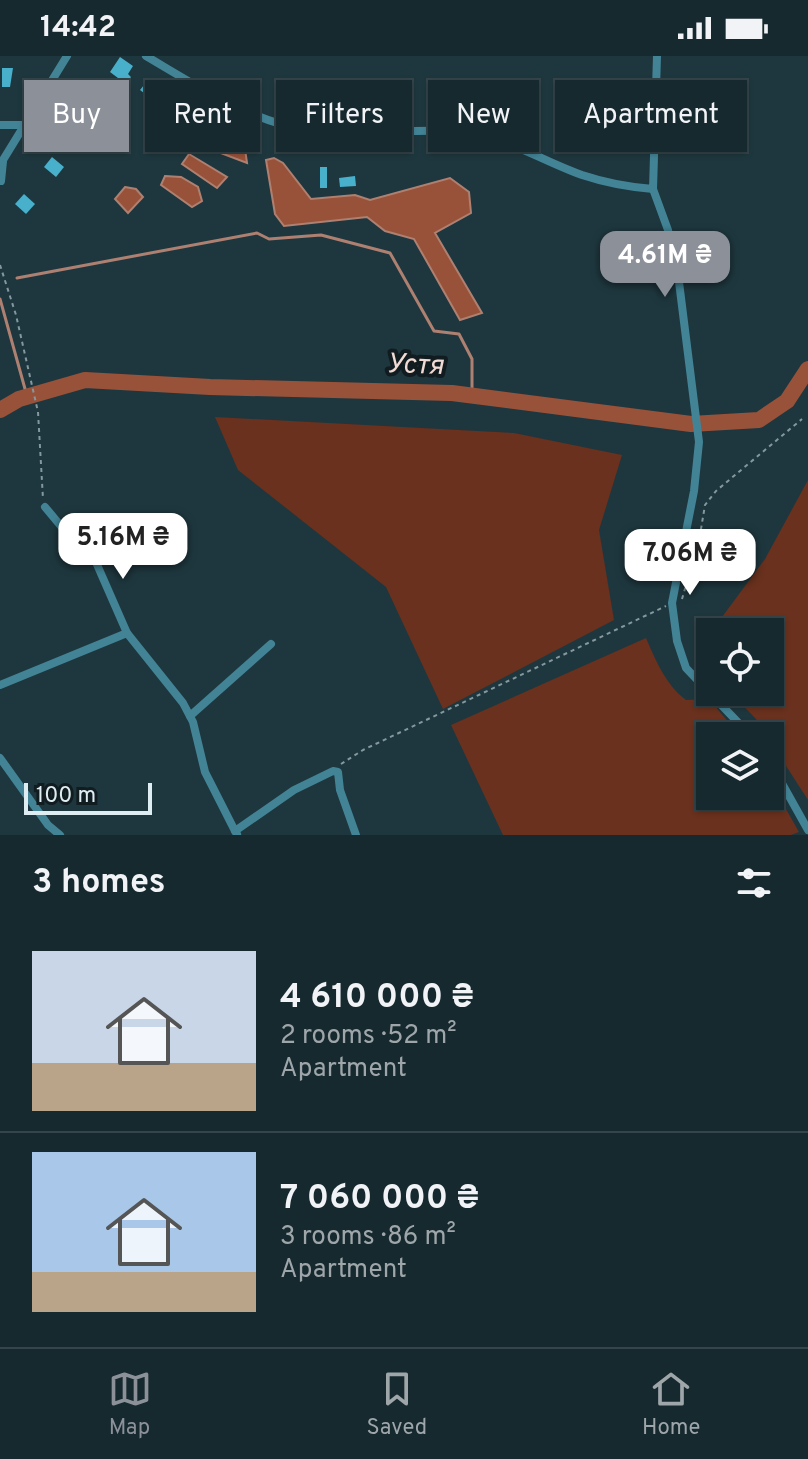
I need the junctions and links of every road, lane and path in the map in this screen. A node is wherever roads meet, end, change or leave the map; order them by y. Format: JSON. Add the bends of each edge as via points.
{"nodes":[{"id":1,"x":67,"y":56,"type":"edge"},
{"id":2,"x":146,"y":56,"type":"edge"},
{"id":3,"x":657,"y":56,"type":"edge"},
{"id":4,"x":52,"y":80,"type":"edge"},
{"id":5,"x":0,"y":125,"type":"edge"},
{"id":6,"x":24,"y":125,"type":"edge"},
{"id":7,"x":24,"y":127,"type":"edge"},
{"id":8,"x":2,"y":163,"type":"edge"},
{"id":9,"x":1,"y":181,"type":"edge"},
{"id":10,"x":653,"y":189,"type":"junction"},
{"id":11,"x":0,"y":265,"type":"edge"},
{"id":12,"x":802,"y":419,"type":"dead end"},
{"id":13,"x":45,"y":507,"type":"joint"},
{"id":14,"x":672,"y":603,"type":"junction"},
{"id":15,"x":127,"y":633,"type":"junction"},
{"id":16,"x":271,"y":644,"type":"dead end"},
{"id":17,"x":0,"y":685,"type":"edge"},
{"id":18,"x":190,"y":716,"type":"junction"},
{"id":19,"x":738,"y":722,"type":"edge"},
{"id":20,"x":0,"y":758,"type":"edge"},
{"id":21,"x":338,"y":772,"type":"junction"},
{"id":22,"x":784,"y":787,"type":"edge"},
{"id":23,"x":808,"y":830,"type":"edge"},
{"id":24,"x":236,"y":833,"type":"edge"},
{"id":25,"x":60,"y":835,"type":"edge"},
{"id":26,"x":356,"y":835,"type":"edge"}],
"edges":[{"from":1,"to":4,"type":"street"},
{"from":2,"to":10,"type":"street","via":[[203,90],[281,123],[312,131],[477,134],[594,178]]},
{"from":3,"to":10,"type":"street"},
{"from":5,"to":6,"type":"street"},
{"from":7,"to":8,"type":"street"},
{"from":8,"to":9,"type":"street"},
{"from":10,"to":14,"type":"street","via":[[679,282],[699,442]]},
{"from":11,"to":13,"type":"path","via":[[38,412]]},
{"from":12,"to":14,"type":"path","via":[[705,505],[689,580],[681,602]]},
{"from":13,"to":15,"type":"street","via":[[65,531],[88,544]]},
{"from":14,"to":19,"type":"street","via":[[686,668]]},
{"from":14,"to":21,"type":"path","via":[[363,750],[341,763]]},
{"from":15,"to":17,"type":"street"},
{"from":15,"to":18,"type":"street"},
{"from":16,"to":18,"type":"street"},
{"from":18,"to":24,"type":"street","via":[[205,772]]},
{"from":20,"to":25,"type":"street"},
{"from":21,"to":24,"type":"street","via":[[294,790]]},
{"from":21,"to":26,"type":"street"},
{"from":22,"to":23,"type":"street"}]}
